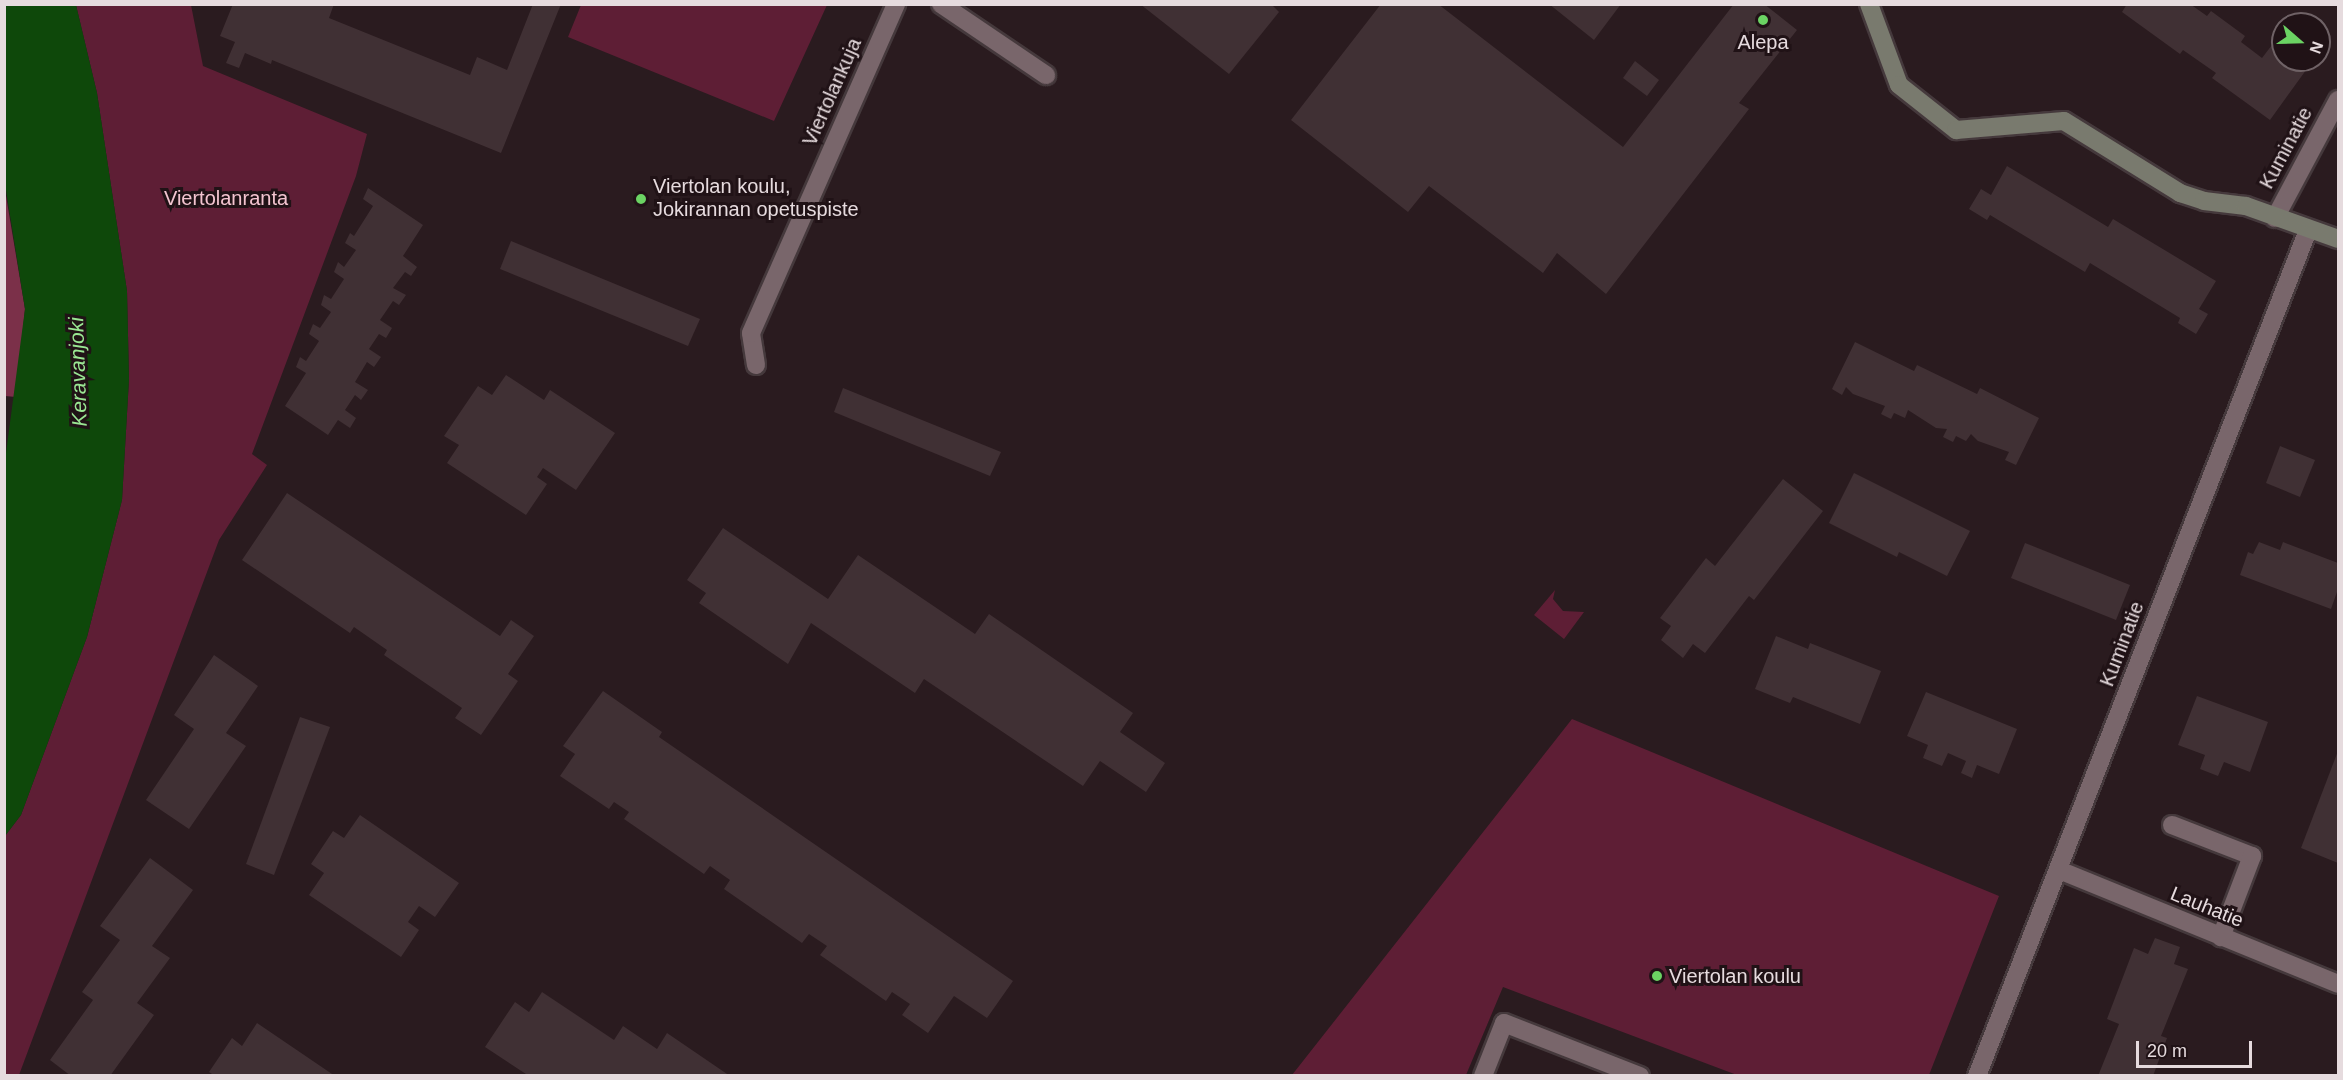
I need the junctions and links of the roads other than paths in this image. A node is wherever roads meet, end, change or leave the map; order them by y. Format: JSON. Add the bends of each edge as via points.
{"nodes":[{"id":1,"x":896,"y":4,"type":"edge"},
{"id":2,"x":941,"y":4,"type":"edge"},
{"id":3,"x":1869,"y":4,"type":"edge"},
{"id":4,"x":1046,"y":75,"type":"dead end"},
{"id":5,"x":2338,"y":100,"type":"edge"},
{"id":6,"x":2275,"y":218,"type":"junction"},
{"id":7,"x":2308,"y":230,"type":"junction"},
{"id":8,"x":2338,"y":239,"type":"edge"},
{"id":9,"x":756,"y":365,"type":"dead end"},
{"id":10,"x":2172,"y":825,"type":"dead end"},
{"id":11,"x":2059,"y":870,"type":"junction"},
{"id":12,"x":2221,"y":937,"type":"junction"},
{"id":13,"x":2338,"y":984,"type":"edge"},
{"id":14,"x":1483,"y":1076,"type":"edge"},
{"id":15,"x":1640,"y":1076,"type":"edge"},
{"id":16,"x":1977,"y":1076,"type":"edge"}],
"edges":[{"from":1,"to":9,"type":"street","name":"Viertolankuja","via":[[751,333]]},
{"from":2,"to":4,"type":"street"},
{"from":3,"to":6,"type":"street","via":[[1899,85],[1956,130],[2064,121],[2180,193],[2204,201],[2246,206]]},
{"from":5,"to":6,"type":"street","name":"Kuminatie"},
{"from":6,"to":7,"type":"street"},
{"from":7,"to":8,"type":"street"},
{"from":7,"to":11,"type":"street","name":"Kuminatie"},
{"from":10,"to":12,"type":"street","via":[[2252,856]]},
{"from":11,"to":12,"type":"street","name":"Lauhatie"},
{"from":11,"to":16,"type":"street","name":"Kuminatie"},
{"from":12,"to":13,"type":"street","name":"Lauhatie"},
{"from":14,"to":15,"type":"street","via":[[1504,1023]]}]}
